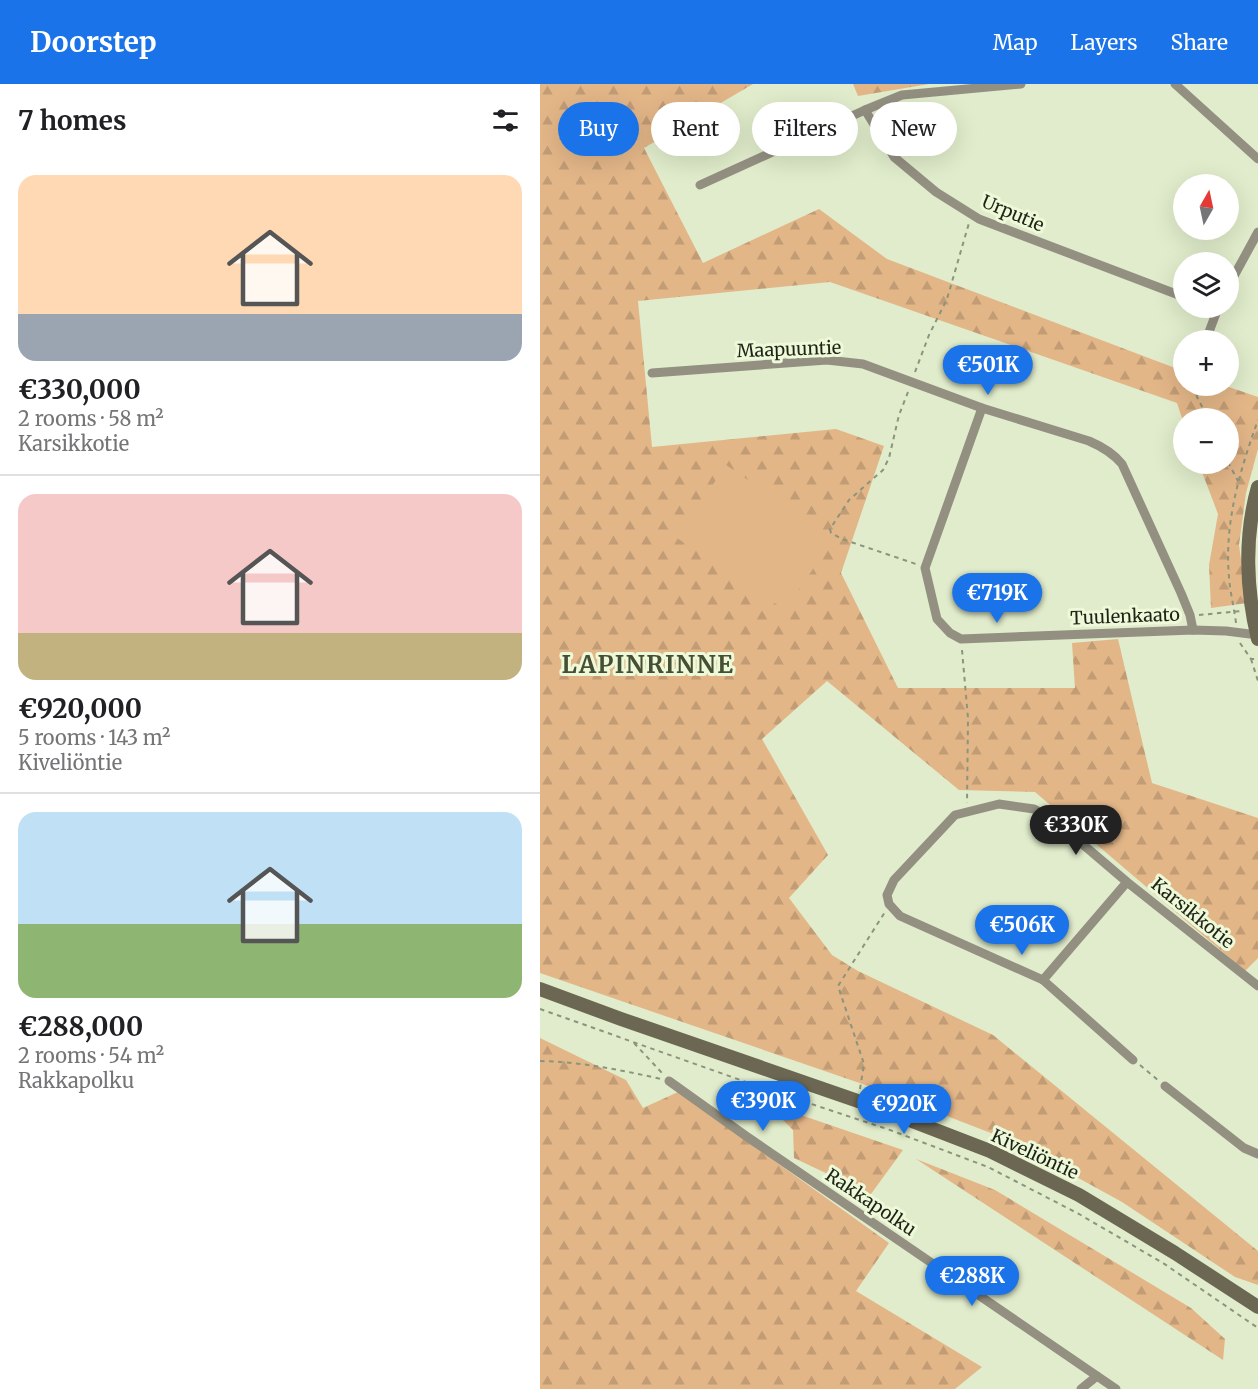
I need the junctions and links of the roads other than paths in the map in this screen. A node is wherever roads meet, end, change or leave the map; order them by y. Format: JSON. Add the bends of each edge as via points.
{"nodes":[{"id":1,"x":1021,"y":84,"type":"edge"},
{"id":2,"x":1175,"y":84,"type":"edge"},
{"id":3,"x":865,"y":110,"type":"junction"},
{"id":4,"x":1258,"y":159,"type":"edge"},
{"id":5,"x":700,"y":185,"type":"dead end"},
{"id":6,"x":1258,"y":232,"type":"edge"},
{"id":7,"x":1239,"y":267,"type":"edge"},
{"id":8,"x":1173,"y":293,"type":"edge"},
{"id":9,"x":652,"y":373,"type":"dead end"},
{"id":10,"x":982,"y":408,"type":"junction"},
{"id":11,"x":1258,"y":487,"type":"edge"},
{"id":12,"x":1193,"y":630,"type":"junction"},
{"id":13,"x":1258,"y":637,"type":"edge"},
{"id":14,"x":1127,"y":882,"type":"junction"},
{"id":15,"x":1043,"y":980,"type":"junction"},
{"id":16,"x":1258,"y":986,"type":"edge"},
{"id":17,"x":540,"y":989,"type":"edge"},
{"id":18,"x":1133,"y":1060,"type":"road end"},
{"id":19,"x":669,"y":1081,"type":"road end"},
{"id":20,"x":1165,"y":1086,"type":"road end"},
{"id":21,"x":1258,"y":1154,"type":"edge"},
{"id":22,"x":1258,"y":1308,"type":"edge"},
{"id":23,"x":1097,"y":1376,"type":"junction"},
{"id":24,"x":1081,"y":1389,"type":"edge"},
{"id":25,"x":1116,"y":1389,"type":"edge"}],
"edges":[{"from":1,"to":3,"type":"street","via":[[902,96]]},
{"from":2,"to":4,"type":"street"},
{"from":3,"to":5,"type":"street"},
{"from":3,"to":8,"type":"street","name":"Urputie","via":[[894,157],[936,192],[979,219]]},
{"from":6,"to":7,"type":"street"},
{"from":9,"to":10,"type":"street","name":"Maapuuntie","via":[[827,360],[863,364]]},
{"from":10,"to":12,"type":"street","name":"Maapuuntie","via":[[1089,441],[1114,454],[1190,615]]},
{"from":10,"to":12,"type":"street","name":"Tuulenkaato","via":[[925,568],[938,619],[950,633],[961,639]]},
{"from":11,"to":13,"type":"street","via":[[1249,541],[1252,610]]},
{"from":12,"to":13,"type":"street","name":"Tuulenkaato"},
{"from":14,"to":15,"type":"street"},
{"from":14,"to":15,"type":"street","name":"Karsikkotie","via":[[1053,819],[1034,809],[999,804],[955,815],[894,880],[887,894],[900,916]]},
{"from":14,"to":16,"type":"street","name":"Karsikkotie"},
{"from":15,"to":18,"type":"street"},
{"from":17,"to":22,"type":"street","name":"Kiveliöntie","via":[[990,1151],[1079,1195]]},
{"from":19,"to":23,"type":"street","name":"Rakkapolku"},
{"from":20,"to":21,"type":"street","via":[[1244,1148]]},
{"from":23,"to":24,"type":"street"},
{"from":23,"to":25,"type":"street","name":"Rakkapolku"}]}
